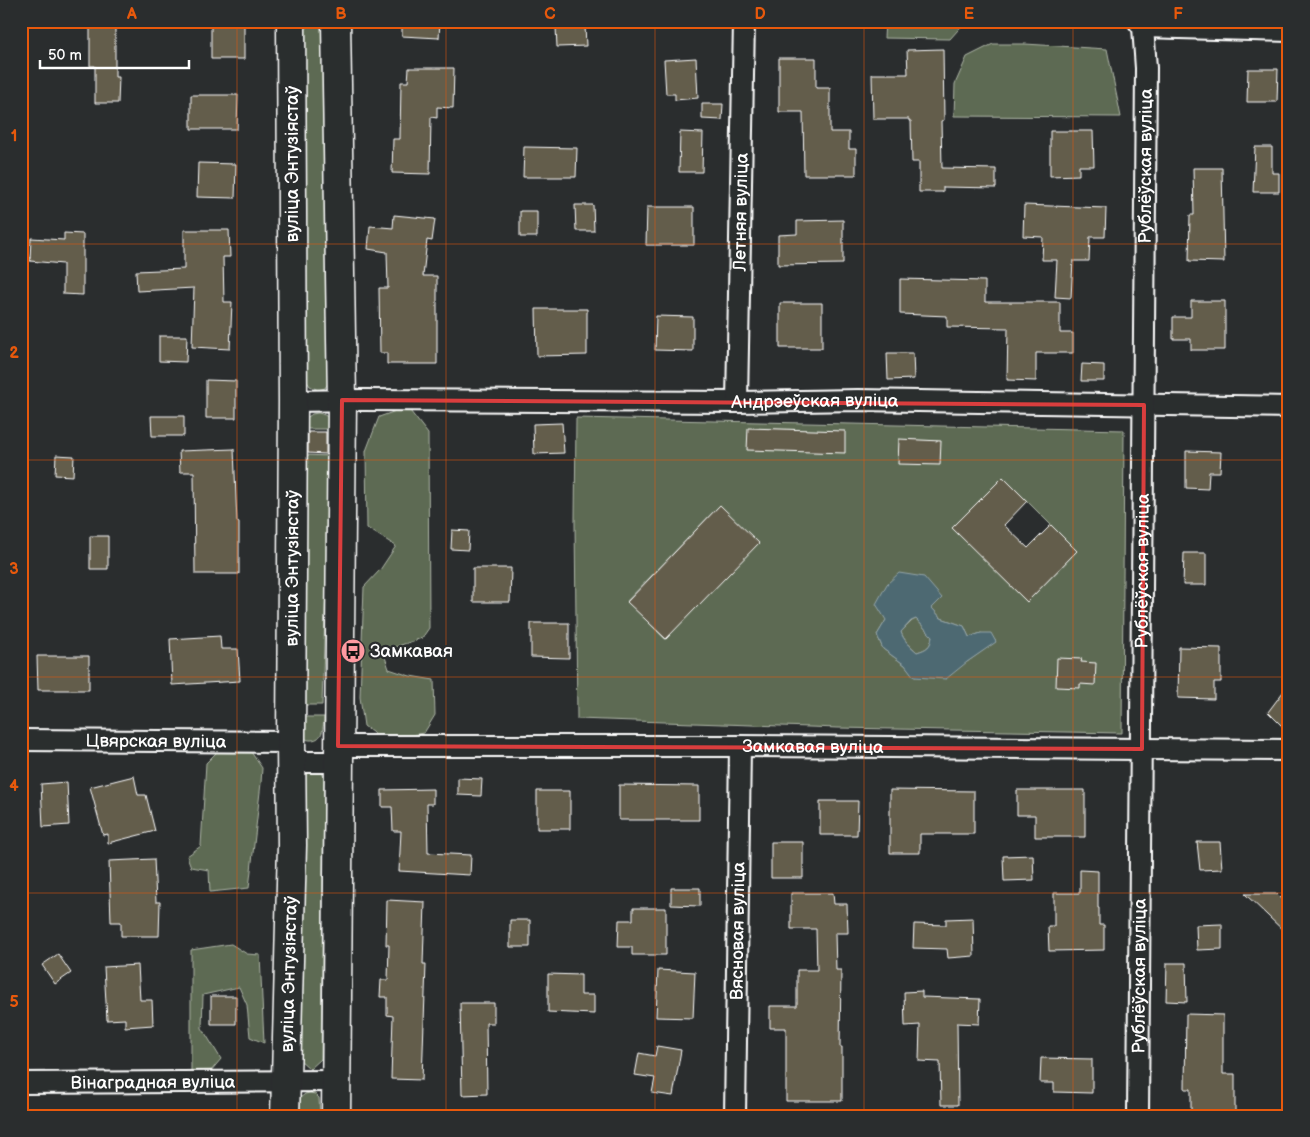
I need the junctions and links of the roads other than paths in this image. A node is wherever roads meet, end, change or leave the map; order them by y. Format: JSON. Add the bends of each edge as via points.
{"nodes":[{"id":1,"x":292,"y":21,"type":"edge"},
{"id":2,"x":336,"y":21,"type":"edge"},
{"id":3,"x":744,"y":21,"type":"edge"},
{"id":4,"x":1140,"y":24,"type":"edge"},
{"id":5,"x":1289,"y":31,"type":"edge"},
{"id":6,"x":293,"y":400,"type":"junction"},
{"id":7,"x":342,"y":400,"type":"junction"},
{"id":8,"x":737,"y":402,"type":"junction"},
{"id":9,"x":1144,"y":405,"type":"junction"},
{"id":10,"x":1289,"y":407,"type":"edge"},
{"id":11,"x":21,"y":740,"type":"edge"},
{"id":12,"x":740,"y":746,"type":"junction"},
{"id":13,"x":1142,"y":749,"type":"junction"},
{"id":14,"x":1289,"y":750,"type":"edge"},
{"id":15,"x":291,"y":752,"type":"junction"},
{"id":16,"x":338,"y":754,"type":"junction"},
{"id":17,"x":286,"y":1081,"type":"junction"},
{"id":18,"x":336,"y":1081,"type":"junction"},
{"id":19,"x":21,"y":1083,"type":"edge"},
{"id":20,"x":285,"y":1116,"type":"edge"},
{"id":21,"x":336,"y":1116,"type":"edge"},
{"id":22,"x":735,"y":1116,"type":"edge"},
{"id":23,"x":1138,"y":1116,"type":"edge"}],
"edges":[{"from":1,"to":6,"type":"street","name":"вуліца Энтузіястаў"},
{"from":2,"to":7,"type":"street"},
{"from":3,"to":8,"type":"street","name":"Летняя вуліца"},
{"from":4,"to":5,"type":"street"},
{"from":4,"to":9,"type":"street","name":"Рублёўская вуліца","via":[[1146,68]]},
{"from":6,"to":7,"type":"street","name":"Андрэеўская вуліца"},
{"from":6,"to":15,"type":"street","name":"вуліца Энтузіястаў"},
{"from":7,"to":8,"type":"street","name":"Андрэеўская вуліца"},
{"from":7,"to":16,"type":"street"},
{"from":8,"to":9,"type":"street","name":"Андрэеўская вуліца","via":[[858,400]]},
{"from":9,"to":10,"type":"street","name":"Андрэеўская вуліца"},
{"from":9,"to":13,"type":"street","name":"Рублёўская вуліца"},
{"from":11,"to":15,"type":"street","name":"Цвярская вуліца"},
{"from":12,"to":13,"type":"street","name":"Замкавая вуліца"},
{"from":12,"to":16,"type":"street","name":"Замкавая вуліца"},
{"from":12,"to":22,"type":"street","name":"Вясновая вуліца"},
{"from":13,"to":14,"type":"street","name":"Замкавая вуліца"},
{"from":13,"to":23,"type":"street","name":"Рублёўская вуліца"},
{"from":15,"to":16,"type":"street","name":"Цвярская вуліца"},
{"from":15,"to":17,"type":"street","name":"вуліца Энтузіястаў"},
{"from":16,"to":18,"type":"street"},
{"from":17,"to":18,"type":"street","name":"Вінаградная вуліца"},
{"from":17,"to":19,"type":"street","name":"Вінаградная вуліца"},
{"from":17,"to":20,"type":"street","name":"вуліца Энтузіястаў"},
{"from":18,"to":21,"type":"street"}]}
